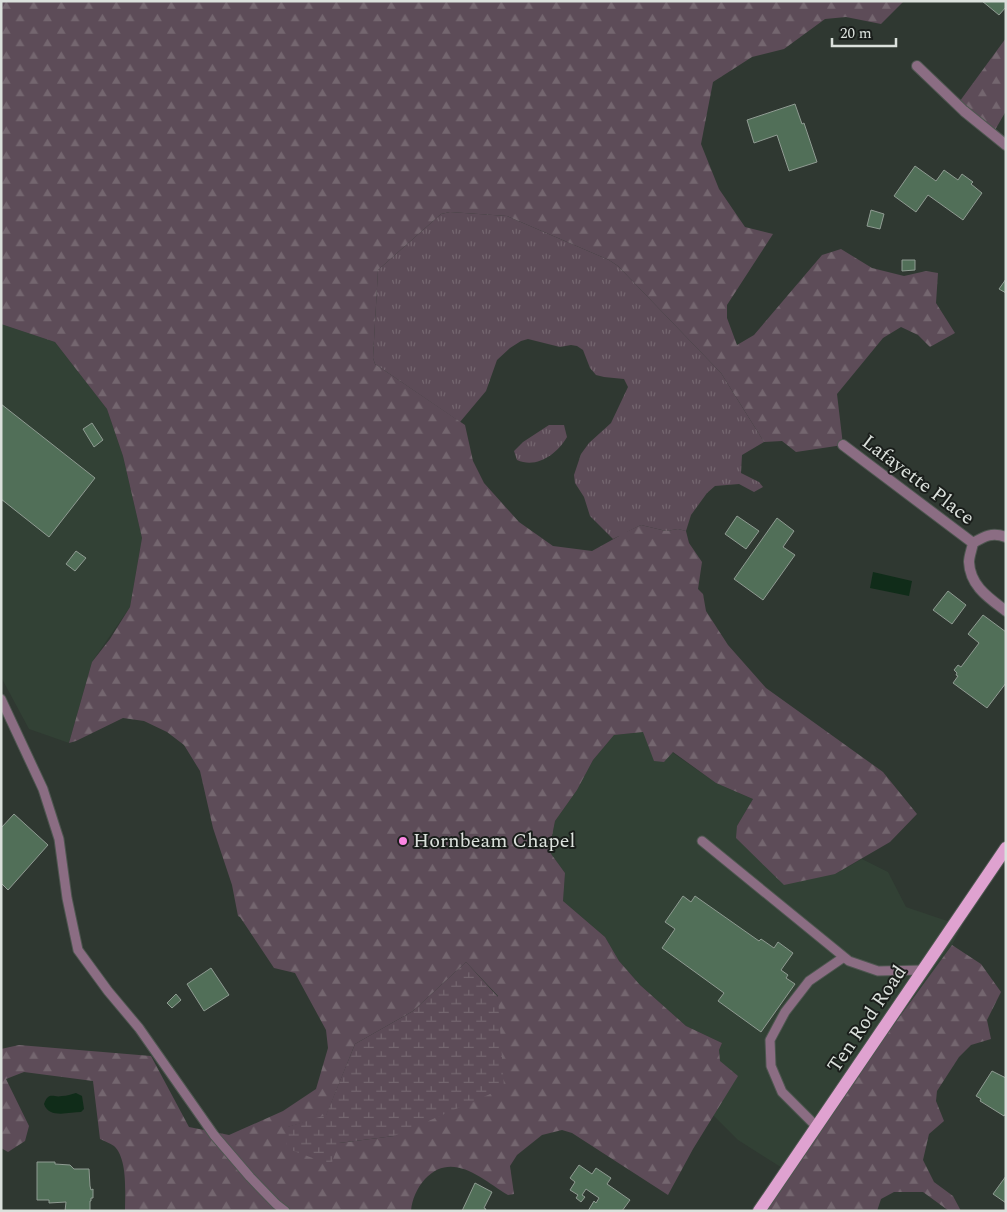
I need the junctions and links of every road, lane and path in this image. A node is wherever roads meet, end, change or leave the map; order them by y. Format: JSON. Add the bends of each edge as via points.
{"nodes":[{"id":1,"x":917,"y":66,"type":"dead end"},
{"id":2,"x":1006,"y":146,"type":"edge"},
{"id":3,"x":843,"y":445,"type":"dead end"},
{"id":4,"x":1006,"y":537,"type":"edge"},
{"id":5,"x":972,"y":543,"type":"junction"},
{"id":6,"x":1006,"y":611,"type":"edge"},
{"id":7,"x":1,"y":699,"type":"edge"},
{"id":8,"x":702,"y":841,"type":"dead end"},
{"id":9,"x":1006,"y":848,"type":"edge"},
{"id":10,"x":844,"y":957,"type":"junction"},
{"id":11,"x":922,"y":970,"type":"junction"},
{"id":12,"x":816,"y":1126,"type":"junction"},
{"id":13,"x":285,"y":1211,"type":"edge"},
{"id":14,"x":759,"y":1211,"type":"edge"}],
"edges":[{"from":1,"to":2,"type":"street"},
{"from":3,"to":5,"type":"street","name":"Lafayette Place"},
{"from":4,"to":5,"type":"street","name":"Lafayette Place","via":[[997,534],[985,536]]},
{"from":5,"to":6,"type":"street","name":"Lafayette Place","via":[[969,562],[972,578],[982,593]]},
{"from":7,"to":13,"type":"lane","via":[[43,789],[59,838],[78,950],[139,1028],[214,1135]]},
{"from":8,"to":10,"type":"lane"},
{"from":9,"to":11,"type":"main road","name":"Ten Rod Road"},
{"from":10,"to":11,"type":"lane","via":[[878,971]]},
{"from":10,"to":12,"type":"lane","via":[[809,982],[785,1012],[770,1040],[770,1066],[782,1092]]},
{"from":11,"to":12,"type":"main road","name":"Ten Rod Road"},
{"from":12,"to":14,"type":"main road","name":"Ten Rod Road"}]}
